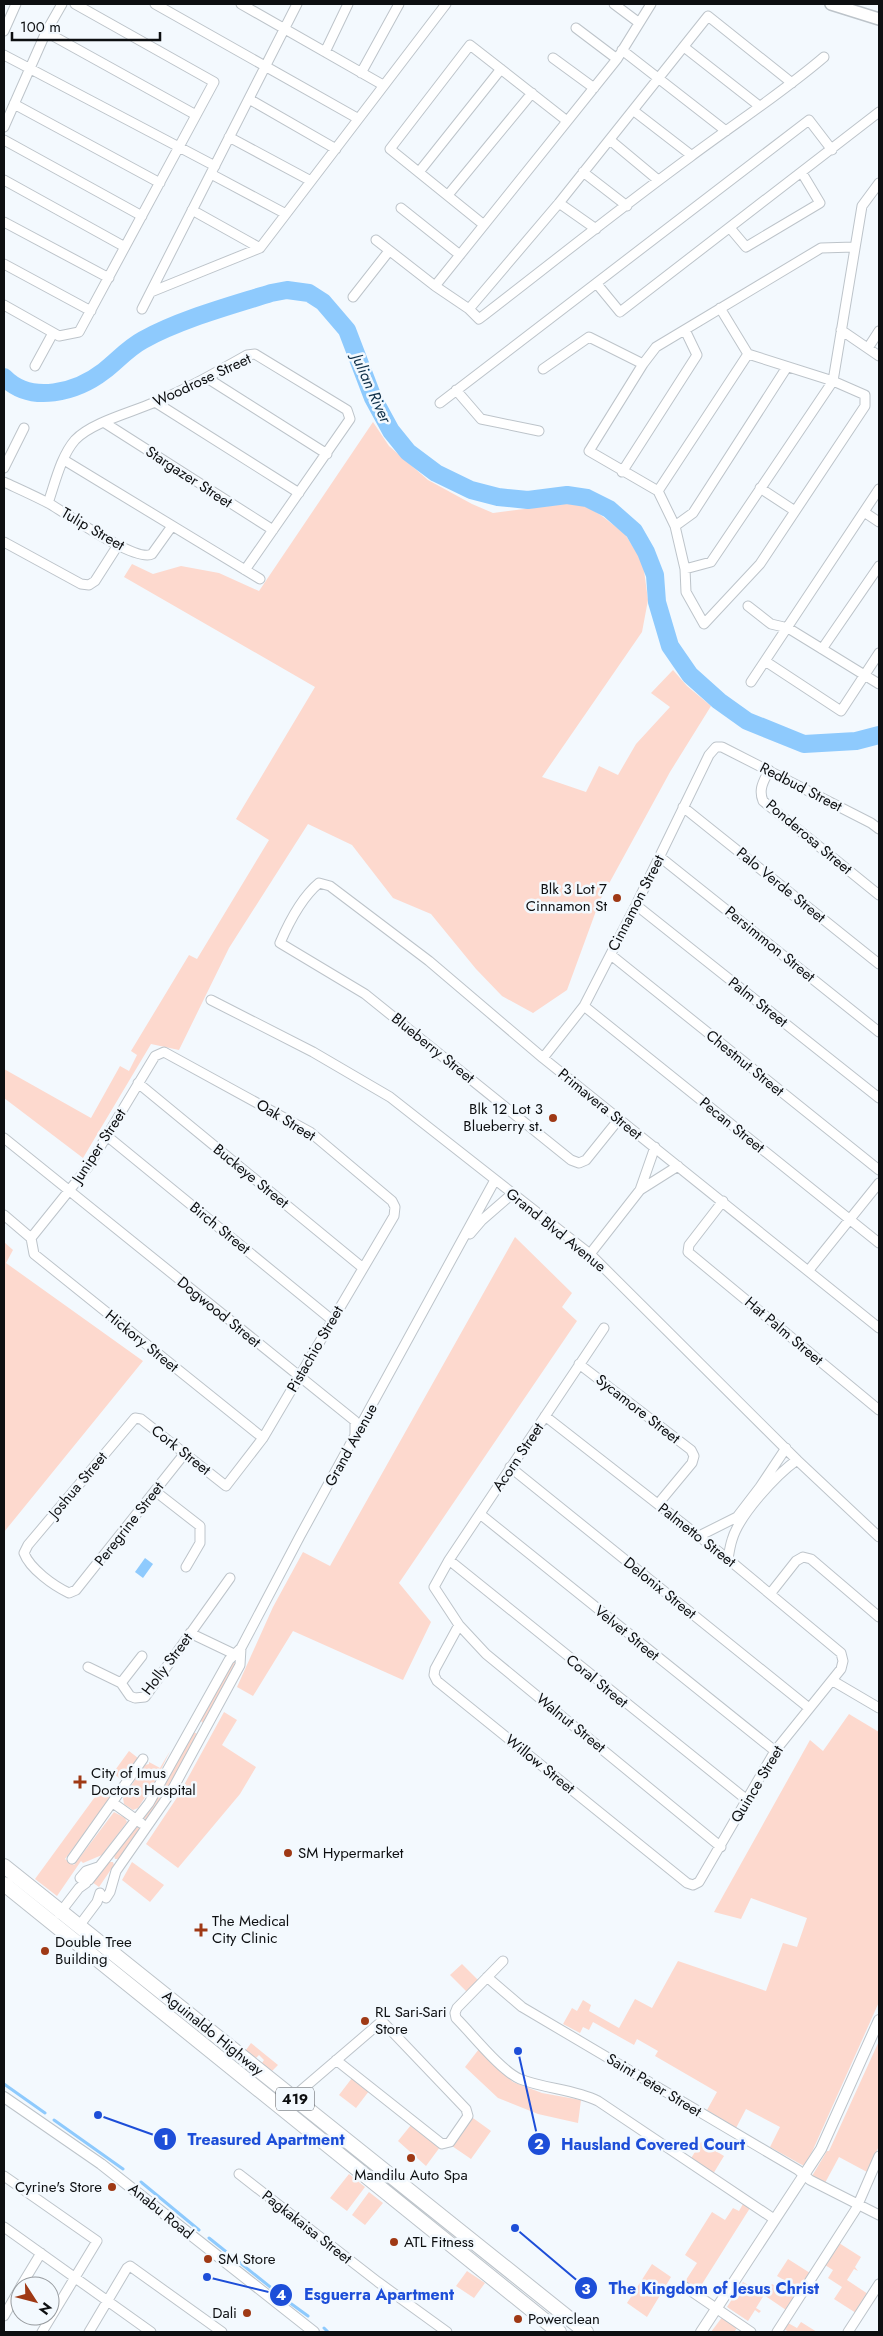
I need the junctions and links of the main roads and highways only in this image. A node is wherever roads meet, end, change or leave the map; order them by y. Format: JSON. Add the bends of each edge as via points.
{"nodes":[{"id":1,"x":831,"y":4,"type":"edge"},
{"id":2,"x":879,"y":19,"type":"edge"},
{"id":3,"x":4,"y":1866,"type":"edge"},
{"id":4,"x":4,"y":1884,"type":"edge"},
{"id":5,"x":559,"y":2332,"type":"edge"},
{"id":6,"x":586,"y":2332,"type":"edge"}],
"edges":[{"from":1,"to":2,"type":"main road"},
{"from":3,"to":6,"type":"highway","name":"Aguinaldo Highway","number":"419"},
{"from":4,"to":5,"type":"highway","name":"Aguinaldo Highway","number":"419"}]}
